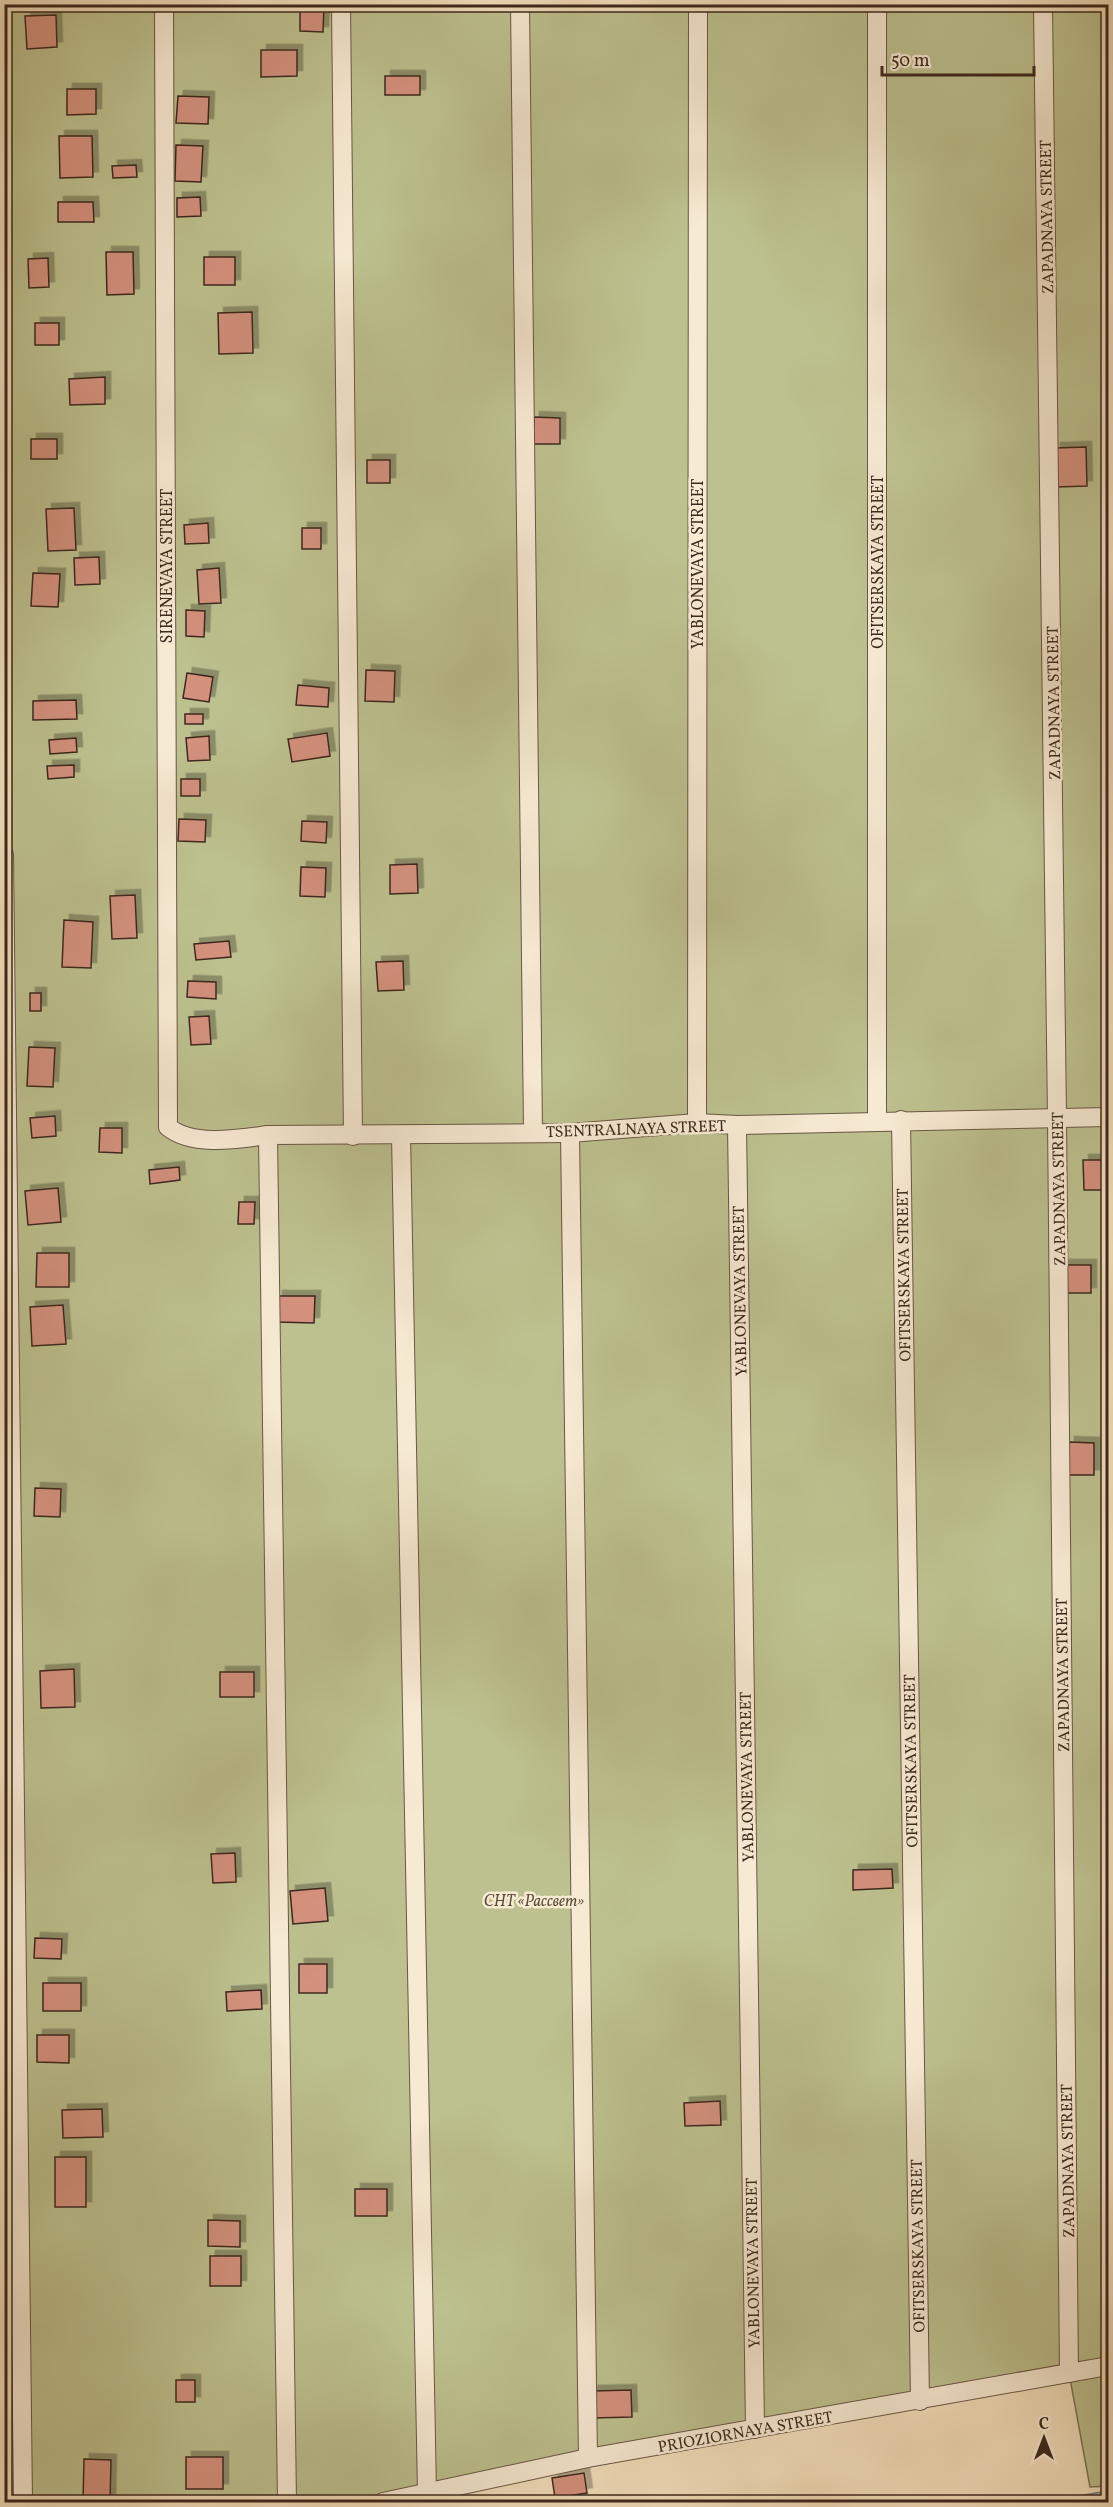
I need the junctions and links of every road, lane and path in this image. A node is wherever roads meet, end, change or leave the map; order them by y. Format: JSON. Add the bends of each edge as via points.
{"nodes":[{"id":1,"x":164,"y":4,"type":"edge"},
{"id":2,"x":341,"y":4,"type":"edge"},
{"id":3,"x":520,"y":4,"type":"edge"},
{"id":4,"x":698,"y":4,"type":"edge"},
{"id":5,"x":877,"y":4,"type":"edge"},
{"id":6,"x":1043,"y":4,"type":"edge"},
{"id":7,"x":4,"y":855,"type":"edge"},
{"id":8,"x":1108,"y":1117,"type":"edge"},
{"id":9,"x":1057,"y":1119,"type":"junction"},
{"id":10,"x":877,"y":1120,"type":"junction"},
{"id":11,"x":901,"y":1120,"type":"junction"},
{"id":12,"x":696,"y":1123,"type":"junction"},
{"id":13,"x":737,"y":1125,"type":"junction"},
{"id":14,"x":168,"y":1127,"type":"joint"},
{"id":15,"x":533,"y":1131,"type":"junction"},
{"id":16,"x":570,"y":1133,"type":"junction"},
{"id":17,"x":401,"y":1135,"type":"junction"},
{"id":18,"x":268,"y":1136,"type":"junction"},
{"id":19,"x":353,"y":1137,"type":"junction"},
{"id":20,"x":6,"y":1313,"type":"edge"},
{"id":21,"x":12,"y":2059,"type":"edge"},
{"id":22,"x":1108,"y":2366,"type":"edge"},
{"id":23,"x":1069,"y":2373,"type":"junction"},
{"id":24,"x":920,"y":2401,"type":"junction"},
{"id":25,"x":755,"y":2429,"type":"junction"},
{"id":26,"x":588,"y":2458,"type":"junction"},
{"id":27,"x":426,"y":2492,"type":"junction"},
{"id":28,"x":23,"y":2502,"type":"edge"},
{"id":29,"x":287,"y":2502,"type":"edge"},
{"id":30,"x":383,"y":2502,"type":"edge"}],
"edges":[{"from":1,"to":14,"type":"street","name":"SIRENEVAYA STREET"},
{"from":2,"to":19,"type":"street"},
{"from":3,"to":15,"type":"street"},
{"from":4,"to":12,"type":"street","name":"YABLONEVAYA STREET"},
{"from":5,"to":10,"type":"street","name":"OFITSERSKAYA STREET"},
{"from":6,"to":9,"type":"street","name":"ZAPADNAYA STREET"},
{"from":7,"to":20,"type":"street"},
{"from":8,"to":9,"type":"street","name":"TSENTRALNAYA STREET"},
{"from":9,"to":11,"type":"street","name":"TSENTRALNAYA STREET"},
{"from":9,"to":23,"type":"street","name":"ZAPADNAYA STREET"},
{"from":10,"to":11,"type":"street","name":"TSENTRALNAYA STREET"},
{"from":10,"to":13,"type":"street","name":"TSENTRALNAYA STREET"},
{"from":11,"to":24,"type":"street","name":"OFITSERSKAYA STREET"},
{"from":12,"to":13,"type":"street","name":"TSENTRALNAYA STREET"},
{"from":12,"to":16,"type":"street","name":"TSENTRALNAYA STREET"},
{"from":13,"to":25,"type":"street","name":"YABLONEVAYA STREET"},
{"from":14,"to":18,"type":"street","name":"TSENTRALNAYA STREET","via":[[178,1135],[193,1137],[230,1140]]},
{"from":15,"to":16,"type":"street","name":"TSENTRALNAYA STREET"},
{"from":15,"to":17,"type":"street","name":"TSENTRALNAYA STREET"},
{"from":16,"to":26,"type":"street"},
{"from":17,"to":19,"type":"street","name":"TSENTRALNAYA STREET"},
{"from":17,"to":27,"type":"street"},
{"from":18,"to":19,"type":"street","name":"TSENTRALNAYA STREET"},
{"from":18,"to":29,"type":"street"},
{"from":20,"to":21,"type":"street"},
{"from":21,"to":28,"type":"street"},
{"from":22,"to":23,"type":"street","name":"PRIOZIORNAYA STREET"},
{"from":23,"to":24,"type":"street","name":"PRIOZIORNAYA STREET"},
{"from":24,"to":25,"type":"street","name":"PRIOZIORNAYA STREET"},
{"from":25,"to":26,"type":"street","name":"PRIOZIORNAYA STREET"},
{"from":26,"to":27,"type":"street","name":"PRIOZIORNAYA STREET"},
{"from":27,"to":30,"type":"street","name":"PRIOZIORNAYA STREET"}]}
